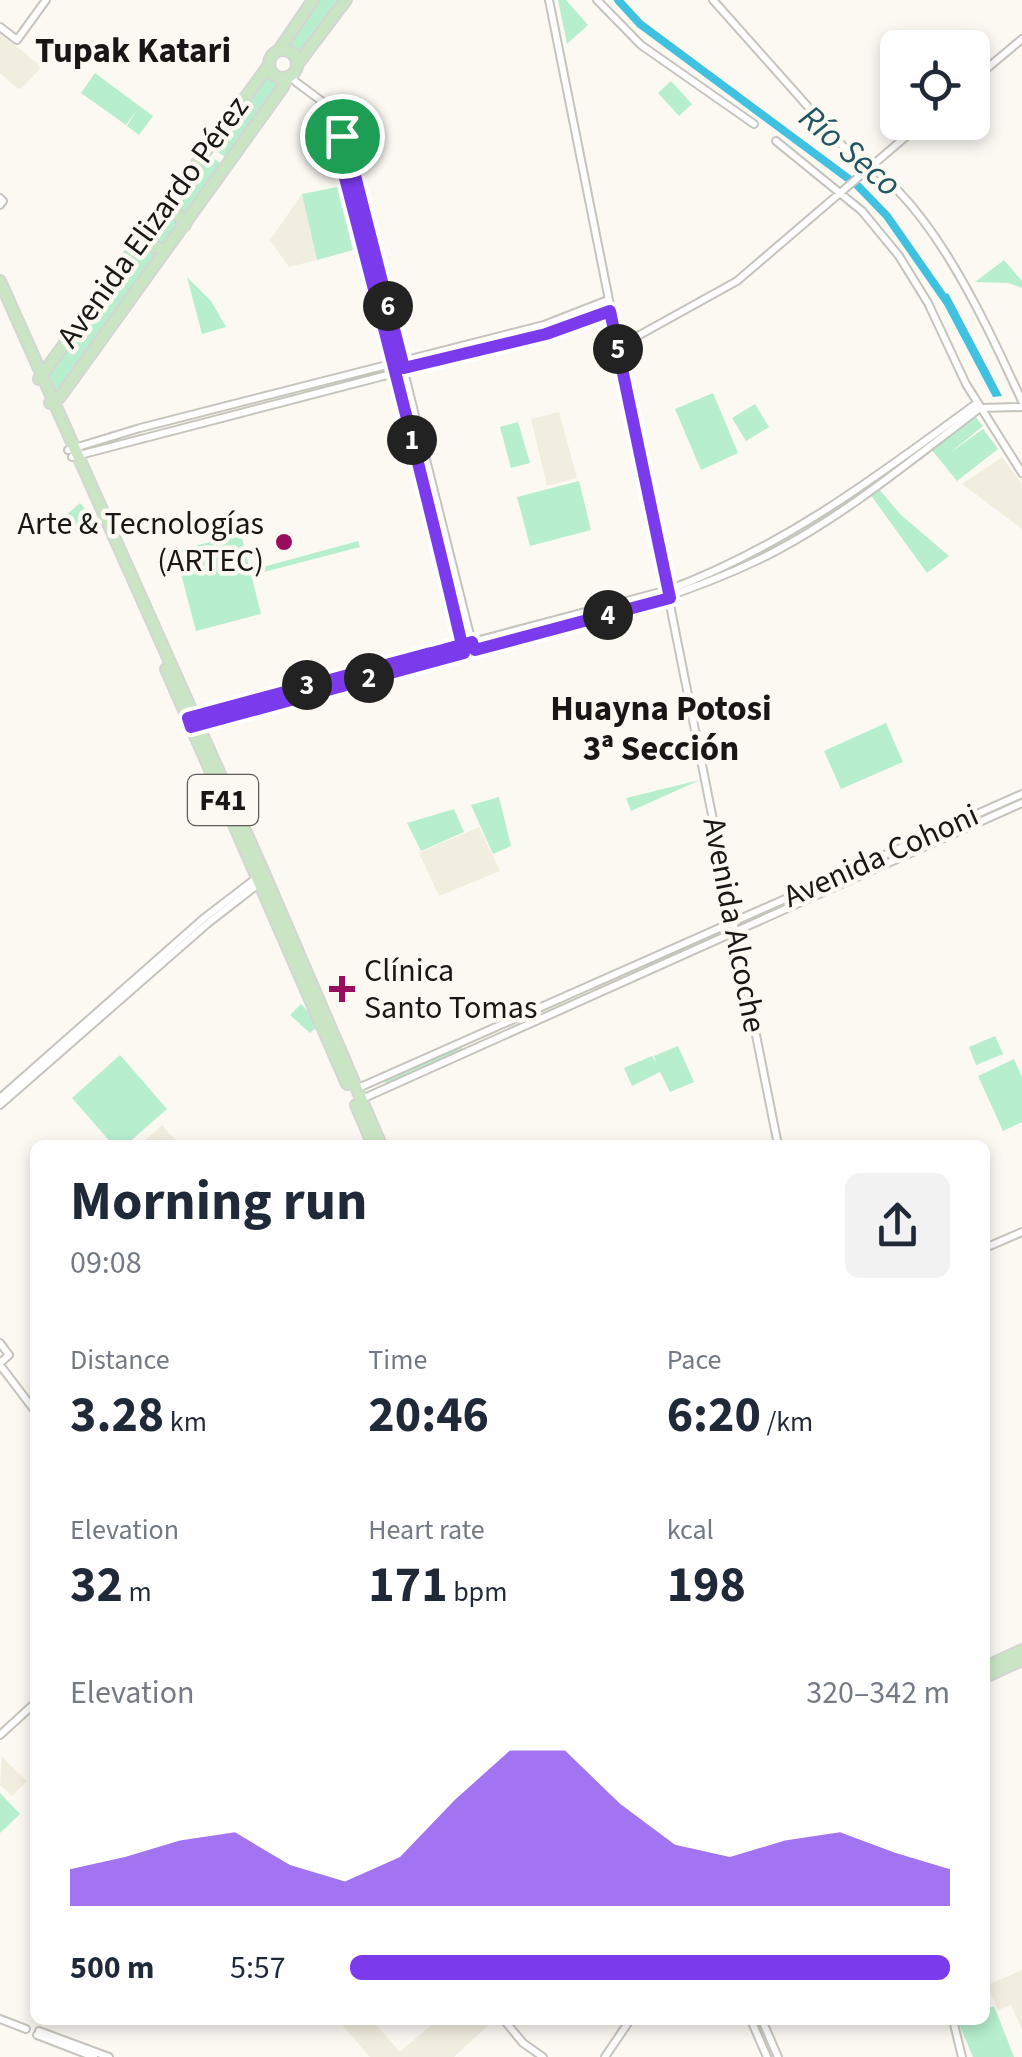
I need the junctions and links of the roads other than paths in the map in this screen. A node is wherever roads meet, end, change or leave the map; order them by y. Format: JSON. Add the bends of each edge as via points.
{"nodes":[{"id":1,"x":46,"y":0,"type":"edge"},
{"id":2,"x":312,"y":0,"type":"edge"},
{"id":3,"x":346,"y":0,"type":"edge"},
{"id":4,"x":549,"y":0,"type":"edge"},
{"id":5,"x":597,"y":0,"type":"edge"},
{"id":6,"x":713,"y":0,"type":"edge"},
{"id":7,"x":0,"y":27,"type":"edge"},
{"id":8,"x":1022,"y":40,"type":"edge"},
{"id":9,"x":279,"y":50,"type":"junction"},
{"id":10,"x":269,"y":66,"type":"junction"},
{"id":11,"x":990,"y":66,"type":"edge"},
{"id":12,"x":292,"y":73,"type":"junction"},
{"id":13,"x":754,"y":124,"type":"dead end"},
{"id":14,"x":342,"y":136,"type":"junction"},
{"id":15,"x":776,"y":140,"type":"dead end"},
{"id":16,"x":902,"y":140,"type":"edge"},
{"id":17,"x":872,"y":165,"type":"junction"},
{"id":18,"x":840,"y":192,"type":"junction"},
{"id":19,"x":164,"y":206,"type":"junction"},
{"id":20,"x":185,"y":225,"type":"junction"},
{"id":21,"x":143,"y":236,"type":"junction"},
{"id":22,"x":166,"y":250,"type":"junction"},
{"id":23,"x":0,"y":281,"type":"edge"},
{"id":24,"x":608,"y":300,"type":"junction"},
{"id":25,"x":2,"y":302,"type":"edge"},
{"id":26,"x":610,"y":311,"type":"junction"},
{"id":27,"x":618,"y":348,"type":"junction"},
{"id":28,"x":403,"y":364,"type":"junction"},
{"id":29,"x":393,"y":367,"type":"junction"},
{"id":30,"x":40,"y":378,"type":"junction"},
{"id":31,"x":51,"y":403,"type":"junction"},
{"id":32,"x":1022,"y":404,"type":"edge"},
{"id":33,"x":979,"y":406,"type":"junction"},
{"id":34,"x":73,"y":452,"type":"junction"},
{"id":35,"x":1022,"y":473,"type":"edge"},
{"id":36,"x":669,"y":594,"type":"junction"},
{"id":37,"x":473,"y":646,"type":"junction"},
{"id":38,"x":463,"y":649,"type":"junction"},
{"id":39,"x":193,"y":721,"type":"junction"},
{"id":40,"x":1022,"y":794,"type":"edge"},
{"id":41,"x":1022,"y":804,"type":"edge"},
{"id":42,"x":262,"y":878,"type":"junction"},
{"id":43,"x":733,"y":920,"type":"junction"},
{"id":44,"x":736,"y":931,"type":"junction"},
{"id":45,"x":359,"y":1095,"type":"junction"},
{"id":46,"x":0,"y":1101,"type":"edge"},
{"id":47,"x":371,"y":1140,"type":"edge"},
{"id":48,"x":379,"y":1140,"type":"edge"},
{"id":49,"x":777,"y":1140,"type":"edge"},
{"id":50,"x":1022,"y":1232,"type":"edge"},
{"id":51,"x":990,"y":1246,"type":"edge"},
{"id":52,"x":0,"y":1344,"type":"edge"},
{"id":53,"x":0,"y":1364,"type":"edge"},
{"id":54,"x":30,"y":1404,"type":"edge"},
{"id":55,"x":1022,"y":1650,"type":"edge"},
{"id":56,"x":1022,"y":1660,"type":"edge"},
{"id":57,"x":990,"y":1664,"type":"edge"},
{"id":58,"x":990,"y":1675,"type":"edge"},
{"id":59,"x":30,"y":1707,"type":"edge"},
{"id":60,"x":0,"y":1735,"type":"edge"},
{"id":61,"x":0,"y":2019,"type":"edge"},
{"id":62,"x":508,"y":2025,"type":"edge"},
{"id":63,"x":627,"y":2025,"type":"edge"},
{"id":64,"x":754,"y":2025,"type":"edge"},
{"id":65,"x":764,"y":2025,"type":"edge"},
{"id":66,"x":954,"y":2025,"type":"edge"},
{"id":67,"x":26,"y":2029,"type":"dead end"},
{"id":68,"x":94,"y":2057,"type":"edge"},
{"id":69,"x":109,"y":2057,"type":"edge"},
{"id":70,"x":543,"y":2057,"type":"edge"},
{"id":71,"x":605,"y":2057,"type":"edge"},
{"id":72,"x":768,"y":2057,"type":"edge"},
{"id":73,"x":778,"y":2057,"type":"edge"},
{"id":74,"x":962,"y":2057,"type":"edge"}],
"edges":[{"from":1,"to":7,"type":"street","via":[[17,40]]},
{"from":2,"to":9,"type":"main road"},
{"from":3,"to":12,"type":"main road","name":"Avenida Elizardo Pérez"},
{"from":4,"to":24,"type":"street","name":"Avenida Alcoche"},
{"from":5,"to":13,"type":"street","via":[[641,45]]},
{"from":6,"to":17,"type":"street","via":[[851,155]]},
{"from":8,"to":11,"type":"street"},
{"from":9,"to":10,"type":"main road"},
{"from":9,"to":12,"type":"main road","via":[[292,53]]},
{"from":10,"to":12,"type":"main road","via":[[274,75]]},
{"from":10,"to":19,"type":"main road","name":"Avenida Elizardo Pérez"},
{"from":12,"to":14,"type":"street","via":[[352,123]]},
{"from":12,"to":20,"type":"main road","name":"Avenida Elizardo Pérez"},
{"from":14,"to":28,"type":"street"},
{"from":14,"to":29,"type":"street","via":[[334,148]]},
{"from":15,"to":18,"type":"street"},
{"from":16,"to":17,"type":"street"},
{"from":17,"to":18,"type":"street"},
{"from":17,"to":32,"type":"street","via":[[924,223],[966,287]]},
{"from":18,"to":27,"type":"street","via":[[721,292]]},
{"from":18,"to":33,"type":"street","via":[[910,271]]},
{"from":19,"to":20,"type":"main road"},
{"from":19,"to":21,"type":"main road","name":"Avenida Elizardo Pérez"},
{"from":20,"to":22,"type":"main road","name":"Avenida Elizardo Pérez"},
{"from":21,"to":22,"type":"main road"},
{"from":21,"to":30,"type":"main road","name":"Avenida Elizardo Pérez"},
{"from":22,"to":31,"type":"main road","name":"Avenida Elizardo Pérez"},
{"from":23,"to":30,"type":"main road","number":"F41"},
{"from":24,"to":26,"type":"street","name":"Avenida Alcoche"},
{"from":24,"to":28,"type":"street"},
{"from":25,"to":30,"type":"main road","number":"F41"},
{"from":26,"to":27,"type":"street","name":"Avenida Alcoche"},
{"from":26,"to":28,"type":"street","via":[[546,334]]},
{"from":27,"to":36,"type":"street","name":"Avenida Alcoche"},
{"from":28,"to":29,"type":"street"},
{"from":28,"to":37,"type":"street"},
{"from":29,"to":34,"type":"street"},
{"from":29,"to":38,"type":"street"},
{"from":30,"to":31,"type":"main road","number":"F41"},
{"from":31,"to":34,"type":"main road","number":"F41"},
{"from":32,"to":33,"type":"street"},
{"from":33,"to":35,"type":"street"},
{"from":33,"to":36,"type":"street","via":[[846,508],[781,548]]},
{"from":34,"to":39,"type":"main road","number":"F41"},
{"from":36,"to":37,"type":"street"},
{"from":36,"to":43,"type":"street","name":"Avenida Alcoche"},
{"from":37,"to":38,"type":"street"},
{"from":38,"to":39,"type":"street"},
{"from":39,"to":42,"type":"main road","number":"F41"},
{"from":40,"to":43,"type":"street","name":"Avenida Cohoni"},
{"from":41,"to":44,"type":"street","name":"Avenida Cohoni"},
{"from":42,"to":45,"type":"main road","number":"F41"},
{"from":42,"to":46,"type":"street","via":[[203,920]]},
{"from":42,"to":47,"type":"main road","number":"F41"},
{"from":43,"to":44,"type":"street","name":"Avenida Alcoche"},
{"from":43,"to":45,"type":"street","name":"Avenida Cohoni"},
{"from":44,"to":45,"type":"street","name":"Avenida Cohoni"},
{"from":44,"to":49,"type":"street","name":"Avenida Alcoche"},
{"from":45,"to":48,"type":"main road","number":"F41"},
{"from":50,"to":51,"type":"street"},
{"from":52,"to":53,"type":"street","via":[[10,1354]]},
{"from":53,"to":54,"type":"street"},
{"from":55,"to":57,"type":"main road"},
{"from":56,"to":58,"type":"main road"},
{"from":59,"to":60,"type":"street"},
{"from":61,"to":67,"type":"street"},
{"from":62,"to":70,"type":"street"},
{"from":63,"to":71,"type":"street"},
{"from":64,"to":72,"type":"street"},
{"from":65,"to":73,"type":"street"},
{"from":66,"to":74,"type":"street"},
{"from":68,"to":69,"type":"street","via":[[38,2033]]}]}
